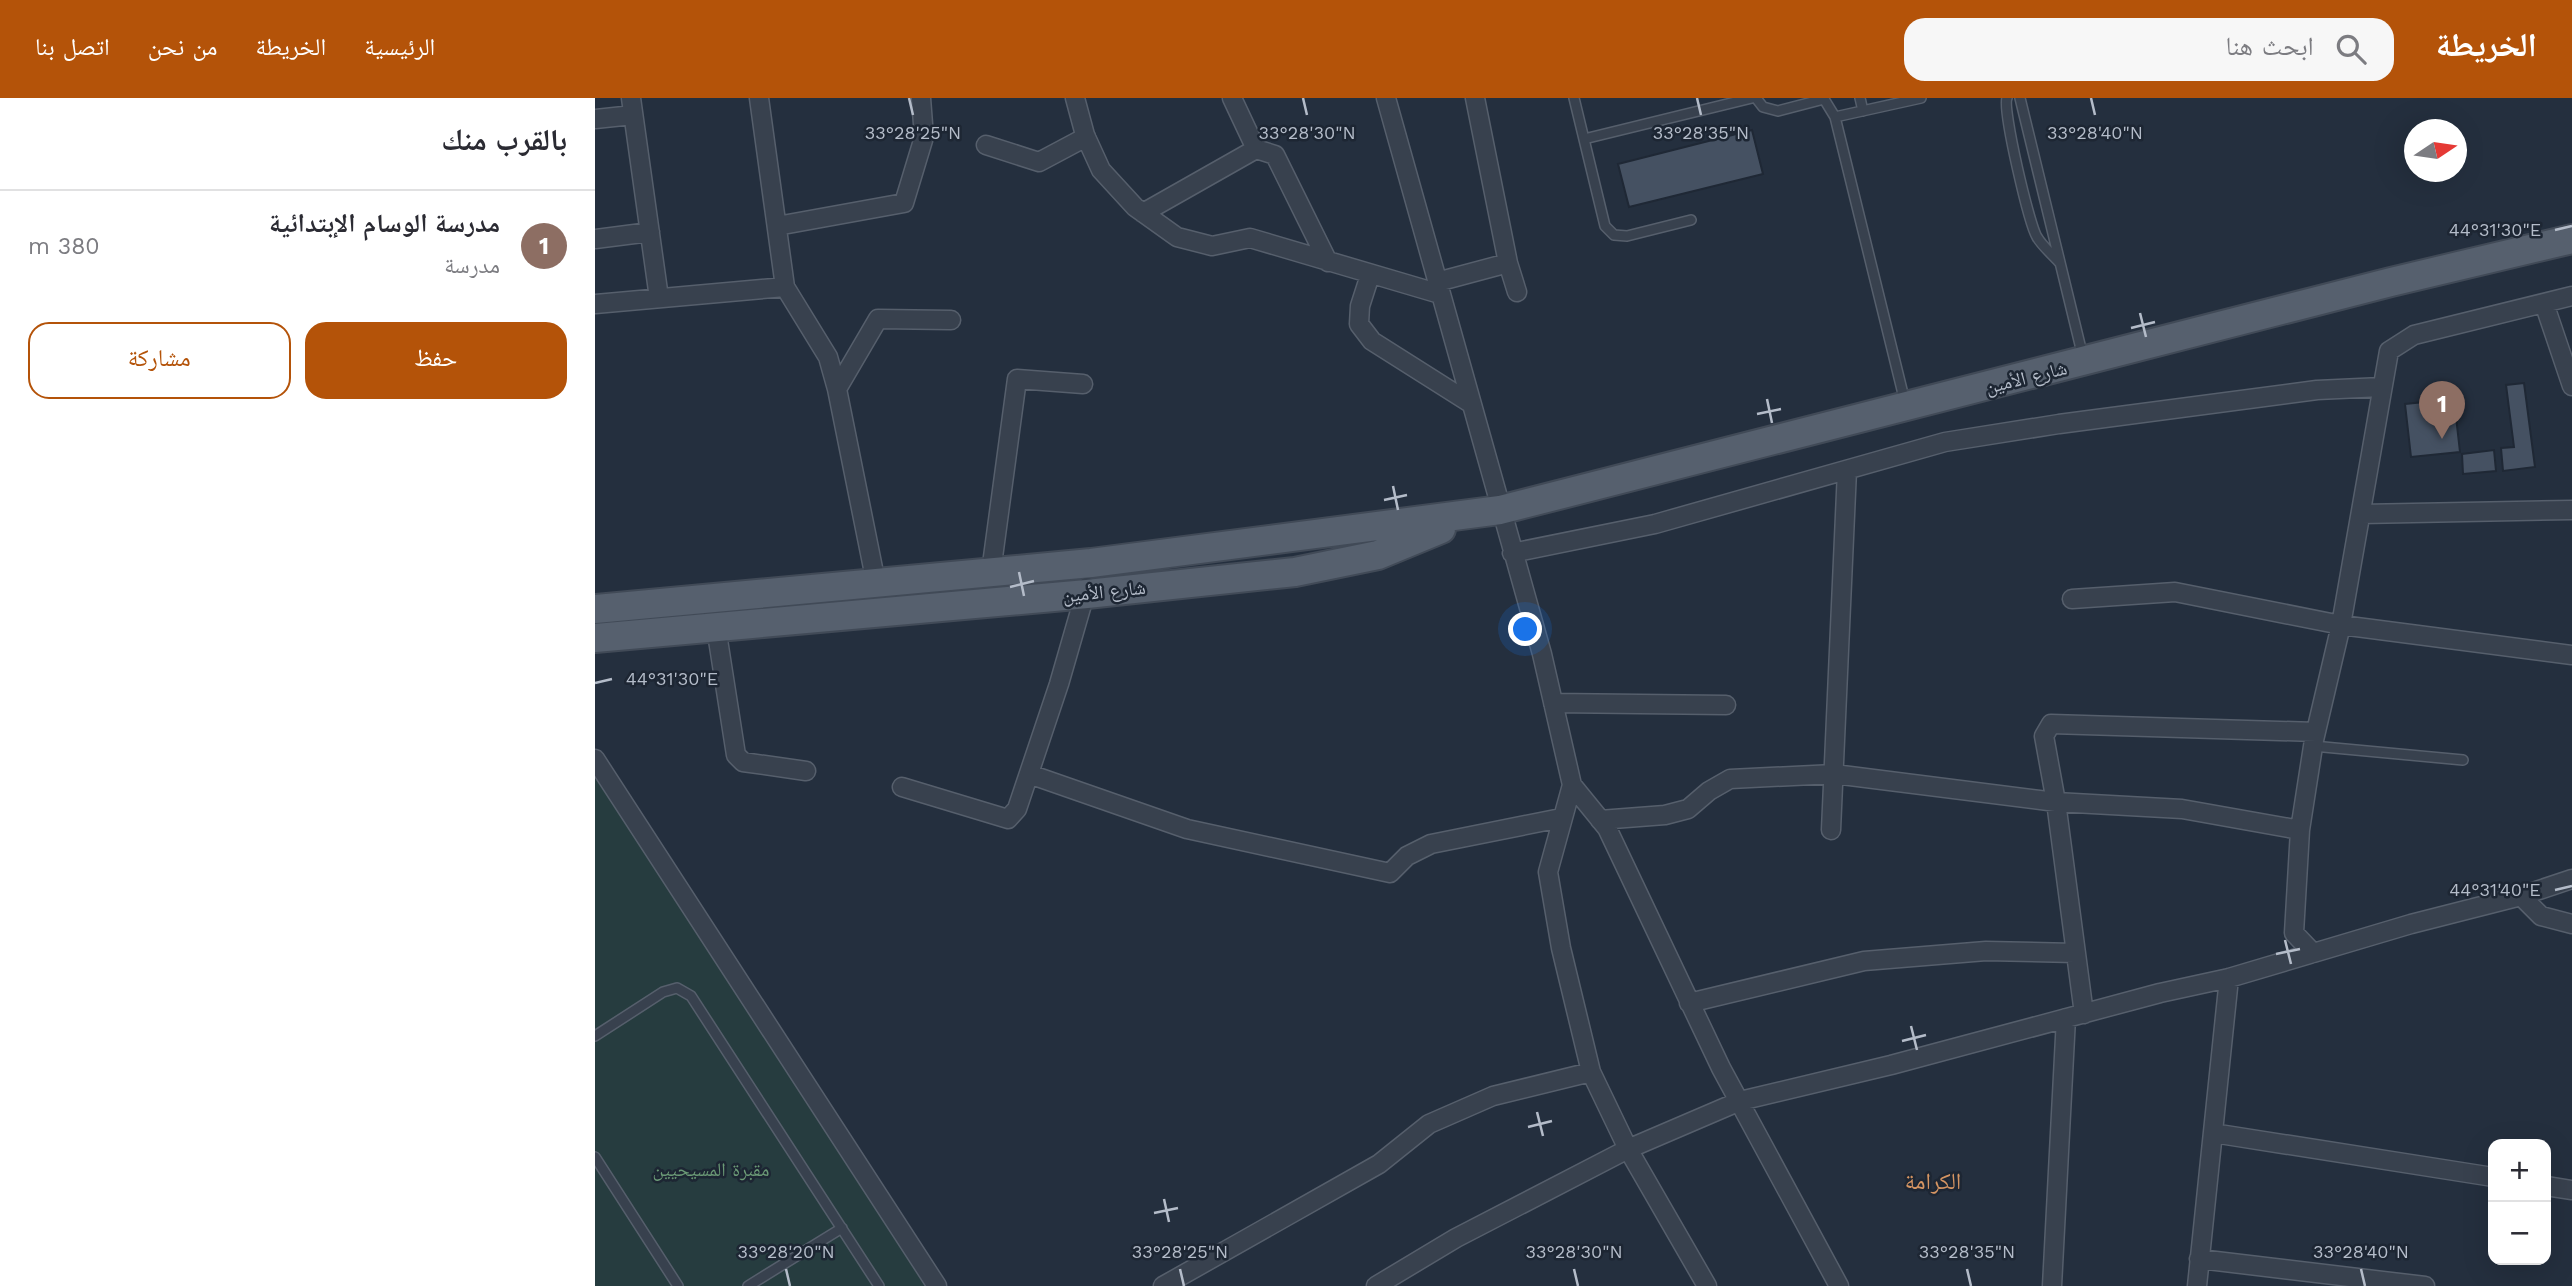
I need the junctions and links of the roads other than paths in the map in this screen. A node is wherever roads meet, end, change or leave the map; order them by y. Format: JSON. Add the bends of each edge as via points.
{"nodes":[{"id":1,"x":759,"y":98,"type":"edge"},
{"id":2,"x":921,"y":98,"type":"edge"},
{"id":3,"x":1075,"y":98,"type":"edge"},
{"id":4,"x":1232,"y":98,"type":"edge"},
{"id":5,"x":1386,"y":98,"type":"edge"},
{"id":6,"x":1475,"y":98,"type":"edge"},
{"id":7,"x":1574,"y":98,"type":"edge"},
{"id":8,"x":1754,"y":98,"type":"edge"},
{"id":9,"x":1860,"y":98,"type":"edge"},
{"id":10,"x":1921,"y":98,"type":"edge"},
{"id":11,"x":2007,"y":98,"type":"edge"},
{"id":12,"x":2020,"y":98,"type":"edge"},
{"id":13,"x":1824,"y":99,"type":"edge"},
{"id":14,"x":635,"y":103,"type":"edge"},
{"id":15,"x":1863,"y":111,"type":"junction"},
{"id":16,"x":1835,"y":117,"type":"junction"},
{"id":17,"x":595,"y":119,"type":"edge"},
{"id":18,"x":1086,"y":137,"type":"junction"},
{"id":19,"x":1584,"y":139,"type":"junction"},
{"id":20,"x":986,"y":145,"type":"dead end"},
{"id":21,"x":1256,"y":149,"type":"junction"},
{"id":22,"x":1143,"y":213,"type":"junction"},
{"id":23,"x":1691,"y":220,"type":"dead end"},
{"id":24,"x":776,"y":226,"type":"junction"},
{"id":25,"x":650,"y":232,"type":"junction"},
{"id":26,"x":595,"y":239,"type":"edge"},
{"id":27,"x":2572,"y":239,"type":"edge"},
{"id":28,"x":1328,"y":262,"type":"junction"},
{"id":29,"x":1508,"y":263,"type":"junction"},
{"id":30,"x":2060,"y":263,"type":"junction"},
{"id":31,"x":1370,"y":275,"type":"junction"},
{"id":32,"x":785,"y":287,"type":"junction"},
{"id":33,"x":1439,"y":288,"type":"junction"},
{"id":34,"x":1517,"y":292,"type":"dead end"},
{"id":35,"x":2572,"y":296,"type":"edge"},
{"id":36,"x":659,"y":298,"type":"junction"},
{"id":37,"x":2544,"y":303,"type":"junction"},
{"id":38,"x":595,"y":304,"type":"edge"},
{"id":39,"x":951,"y":320,"type":"dead end"},
{"id":40,"x":2084,"y":362,"type":"junction"},
{"id":41,"x":1083,"y":384,"type":"dead end"},
{"id":42,"x":2572,"y":386,"type":"edge"},
{"id":43,"x":2382,"y":387,"type":"junction"},
{"id":44,"x":837,"y":389,"type":"junction"},
{"id":45,"x":1470,"y":402,"type":"junction"},
{"id":46,"x":1906,"y":407,"type":"junction"},
{"id":47,"x":1847,"y":470,"type":"junction"},
{"id":48,"x":2572,"y":510,"type":"edge"},
{"id":49,"x":1490,"y":512,"type":"junction"},
{"id":50,"x":2361,"y":514,"type":"junction"},
{"id":51,"x":1512,"y":553,"type":"junction"},
{"id":52,"x":1091,"y":563,"type":"junction"},
{"id":53,"x":991,"y":572,"type":"junction"},
{"id":54,"x":876,"y":583,"type":"junction"},
{"id":55,"x":1087,"y":593,"type":"junction"},
{"id":56,"x":2071,"y":599,"type":"dead end"},
{"id":57,"x":595,"y":609,"type":"edge"},
{"id":58,"x":2341,"y":625,"type":"junction"},
{"id":59,"x":716,"y":627,"type":"junction"},
{"id":60,"x":595,"y":638,"type":"edge"},
{"id":61,"x":2572,"y":655,"type":"edge"},
{"id":62,"x":1553,"y":703,"type":"junction"},
{"id":63,"x":1726,"y":705,"type":"dead end"},
{"id":64,"x":2314,"y":739,"type":"junction"},
{"id":65,"x":595,"y":759,"type":"edge"},
{"id":66,"x":2463,"y":760,"type":"dead end"},
{"id":67,"x":806,"y":771,"type":"dead end"},
{"id":68,"x":1029,"y":774,"type":"junction"},
{"id":69,"x":1834,"y":774,"type":"junction"},
{"id":70,"x":1572,"y":785,"type":"junction"},
{"id":71,"x":902,"y":787,"type":"dead end"},
{"id":72,"x":2056,"y":802,"type":"junction"},
{"id":73,"x":1561,"y":818,"type":"junction"},
{"id":74,"x":1600,"y":820,"type":"junction"},
{"id":75,"x":1831,"y":830,"type":"dead end"},
{"id":76,"x":2300,"y":830,"type":"junction"},
{"id":77,"x":2572,"y":879,"type":"edge"},
{"id":78,"x":2521,"y":896,"type":"junction"},
{"id":79,"x":2572,"y":924,"type":"edge"},
{"id":80,"x":2075,"y":953,"type":"junction"},
{"id":81,"x":2313,"y":953,"type":"junction"},
{"id":82,"x":2229,"y":978,"type":"junction"},
{"id":83,"x":1689,"y":1003,"type":"junction"},
{"id":84,"x":2084,"y":1014,"type":"junction"},
{"id":85,"x":2066,"y":1018,"type":"junction"},
{"id":86,"x":595,"y":1036,"type":"edge"},
{"id":87,"x":1591,"y":1072,"type":"junction"},
{"id":88,"x":1740,"y":1101,"type":"junction"},
{"id":89,"x":2213,"y":1133,"type":"junction"},
{"id":90,"x":1628,"y":1149,"type":"junction"},
{"id":91,"x":595,"y":1157,"type":"edge"},
{"id":92,"x":2488,"y":1176,"type":"edge"},
{"id":93,"x":2551,"y":1187,"type":"edge"},
{"id":94,"x":2572,"y":1190,"type":"edge"},
{"id":95,"x":842,"y":1228,"type":"junction"},
{"id":96,"x":2199,"y":1259,"type":"junction"},
{"id":97,"x":1386,"y":1284,"type":"edge"},
{"id":98,"x":678,"y":1286,"type":"edge"},
{"id":99,"x":748,"y":1286,"type":"edge"},
{"id":100,"x":879,"y":1286,"type":"edge"},
{"id":101,"x":937,"y":1286,"type":"edge"},
{"id":102,"x":1163,"y":1286,"type":"edge"},
{"id":103,"x":1707,"y":1286,"type":"edge"},
{"id":104,"x":1839,"y":1286,"type":"edge"},
{"id":105,"x":2052,"y":1286,"type":"edge"},
{"id":106,"x":2196,"y":1286,"type":"edge"},
{"id":107,"x":2425,"y":1286,"type":"edge"}],
"edges":[{"from":1,"to":24,"type":"street"},
{"from":2,"to":24,"type":"street","via":[[924,137],[904,203]]},
{"from":3,"to":18,"type":"street"},
{"from":4,"to":21,"type":"street"},
{"from":5,"to":33,"type":"street"},
{"from":6,"to":29,"type":"street"},
{"from":7,"to":19,"type":"lane"},
{"from":8,"to":13,"type":"lane","via":[[1763,107],[1778,111]]},
{"from":8,"to":19,"type":"lane"},
{"from":9,"to":15,"type":"lane"},
{"from":10,"to":15,"type":"lane"},
{"from":11,"to":30,"type":"lane","via":[[2007,124],[2036,236]]},
{"from":12,"to":30,"type":"lane"},
{"from":13,"to":16,"type":"lane"},
{"from":14,"to":17,"type":"street"},
{"from":14,"to":25,"type":"street"},
{"from":15,"to":16,"type":"lane"},
{"from":16,"to":46,"type":"lane"},
{"from":18,"to":20,"type":"street","via":[[1039,162]]},
{"from":18,"to":22,"type":"street","via":[[1101,170]]},
{"from":19,"to":23,"type":"lane","via":[[1605,226],[1613,235],[1627,236]]},
{"from":21,"to":22,"type":"street"},
{"from":21,"to":28,"type":"street","via":[[1275,155]]},
{"from":22,"to":28,"type":"street","via":[[1177,237],[1212,246],[1250,238]]},
{"from":24,"to":32,"type":"street"},
{"from":25,"to":26,"type":"street"},
{"from":25,"to":36,"type":"street"},
{"from":27,"to":40,"type":"main road","name":"شارع الأمين"},
{"from":28,"to":31,"type":"street"},
{"from":29,"to":33,"type":"street"},
{"from":29,"to":34,"type":"street"},
{"from":30,"to":40,"type":"lane"},
{"from":31,"to":33,"type":"street"},
{"from":31,"to":45,"type":"street","via":[[1359,324],[1372,341]]},
{"from":32,"to":36,"type":"street"},
{"from":32,"to":44,"type":"street","via":[[828,357]]},
{"from":33,"to":45,"type":"street"},
{"from":35,"to":37,"type":"street"},
{"from":36,"to":38,"type":"street"},
{"from":37,"to":42,"type":"street"},
{"from":37,"to":43,"type":"street","via":[[2414,334],[2389,351]]},
{"from":39,"to":44,"type":"street","via":[[878,319]]},
{"from":40,"to":46,"type":"main road","name":"شارع الأمين"},
{"from":41,"to":53,"type":"street","via":[[1017,379]]},
{"from":43,"to":47,"type":"street","via":[[2317,390],[2047,426],[1945,442]]},
{"from":43,"to":50,"type":"street"},
{"from":44,"to":54,"type":"street"},
{"from":45,"to":49,"type":"street"},
{"from":46,"to":49,"type":"main road","name":"شارع الأمين"},
{"from":47,"to":51,"type":"street","via":[[1655,524]]},
{"from":47,"to":69,"type":"street"},
{"from":48,"to":50,"type":"street"},
{"from":49,"to":51,"type":"street"},
{"from":49,"to":52,"type":"main road","name":"شارع الأمين"},
{"from":49,"to":55,"type":"main road","name":"شارع الأمين","via":[[1378,555],[1295,572]]},
{"from":50,"to":58,"type":"street"},
{"from":51,"to":62,"type":"street"},
{"from":52,"to":53,"type":"main road","name":"شارع الأمين"},
{"from":52,"to":55,"type":"street"},
{"from":53,"to":54,"type":"main road","name":"شارع الأمين"},
{"from":54,"to":57,"type":"main road","name":"شارع الأمين"},
{"from":55,"to":59,"type":"main road","name":"شارع الأمين"},
{"from":55,"to":68,"type":"street"},
{"from":56,"to":58,"type":"street","via":[[2175,592]]},
{"from":58,"to":61,"type":"street"},
{"from":58,"to":64,"type":"street"},
{"from":59,"to":60,"type":"main road","name":"شارع الأمين"},
{"from":59,"to":67,"type":"street","via":[[737,755],[743,762]]},
{"from":62,"to":63,"type":"street"},
{"from":62,"to":70,"type":"street"},
{"from":64,"to":66,"type":"lane"},
{"from":64,"to":72,"type":"street","via":[[2051,724],[2044,736]]},
{"from":64,"to":76,"type":"street"},
{"from":65,"to":101,"type":"street"},
{"from":68,"to":71,"type":"street","via":[[1017,809],[1008,819]]},
{"from":68,"to":73,"type":"street","via":[[1187,829],[1390,873],[1407,856],[1431,844]]},
{"from":69,"to":72,"type":"street"},
{"from":69,"to":74,"type":"street","via":[[1730,779],[1688,809]]},
{"from":69,"to":75,"type":"street"},
{"from":70,"to":73,"type":"street"},
{"from":70,"to":74,"type":"street"},
{"from":72,"to":76,"type":"street","via":[[2182,809]]},
{"from":72,"to":80,"type":"street"},
{"from":73,"to":87,"type":"street","via":[[1548,872]]},
{"from":74,"to":83,"type":"street"},
{"from":76,"to":81,"type":"street","via":[[2294,933]]},
{"from":77,"to":78,"type":"street"},
{"from":78,"to":79,"type":"street","via":[[2541,916]]},
{"from":78,"to":81,"type":"street"},
{"from":80,"to":83,"type":"street","via":[[1986,951],[1864,961]]},
{"from":80,"to":84,"type":"street"},
{"from":81,"to":82,"type":"street"},
{"from":82,"to":84,"type":"street"},
{"from":82,"to":89,"type":"street"},
{"from":83,"to":88,"type":"street"},
{"from":84,"to":85,"type":"street"},
{"from":85,"to":88,"type":"street"},
{"from":85,"to":105,"type":"street"},
{"from":86,"to":95,"type":"lane","via":[[663,992],[677,988],[691,996]]},
{"from":87,"to":90,"type":"street"},
{"from":87,"to":102,"type":"street","via":[[1493,1096],[1429,1124],[1379,1164]]},
{"from":88,"to":90,"type":"street"},
{"from":88,"to":104,"type":"street"},
{"from":89,"to":92,"type":"street"},
{"from":89,"to":96,"type":"street"},
{"from":90,"to":97,"type":"street","via":[[1455,1238]]},
{"from":90,"to":103,"type":"street"},
{"from":91,"to":98,"type":"lane"},
{"from":93,"to":94,"type":"street"},
{"from":95,"to":99,"type":"lane"},
{"from":95,"to":100,"type":"lane"},
{"from":96,"to":106,"type":"street"},
{"from":96,"to":107,"type":"street"}]}
